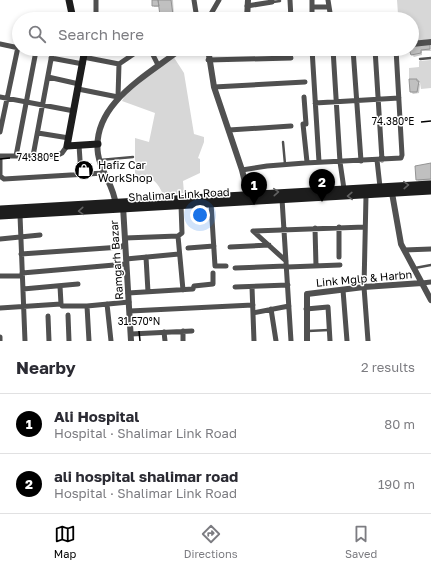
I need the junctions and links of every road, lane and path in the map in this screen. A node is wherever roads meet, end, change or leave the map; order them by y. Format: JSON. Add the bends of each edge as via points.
{"nodes":[{"id":1,"x":69,"y":0,"type":"edge"},
{"id":2,"x":96,"y":0,"type":"edge"},
{"id":3,"x":194,"y":0,"type":"edge"},
{"id":4,"x":219,"y":0,"type":"edge"},
{"id":5,"x":290,"y":0,"type":"edge"},
{"id":6,"x":312,"y":0,"type":"edge"},
{"id":7,"x":328,"y":0,"type":"edge"},
{"id":8,"x":272,"y":1,"type":"edge"},
{"id":9,"x":280,"y":1,"type":"dead end"},
{"id":10,"x":248,"y":3,"type":"edge"},
{"id":11,"x":312,"y":7,"type":"junction"},
{"id":12,"x":328,"y":7,"type":"junction"},
{"id":13,"x":72,"y":12,"type":"edge"},
{"id":14,"x":96,"y":12,"type":"edge"},
{"id":15,"x":196,"y":12,"type":"edge"},
{"id":16,"x":212,"y":12,"type":"edge"},
{"id":17,"x":291,"y":12,"type":"edge"},
{"id":18,"x":312,"y":12,"type":"edge"},
{"id":19,"x":329,"y":12,"type":"edge"},
{"id":20,"x":431,"y":42,"type":"edge"},
{"id":21,"x":419,"y":43,"type":"edge"},
{"id":22,"x":0,"y":44,"type":"edge"},
{"id":23,"x":12,"y":47,"type":"edge"},
{"id":24,"x":16,"y":56,"type":"edge"},
{"id":25,"x":35,"y":56,"type":"edge"},
{"id":26,"x":84,"y":56,"type":"edge"},
{"id":27,"x":131,"y":56,"type":"edge"},
{"id":28,"x":154,"y":56,"type":"edge"},
{"id":29,"x":171,"y":56,"type":"edge"},
{"id":30,"x":208,"y":56,"type":"edge"},
{"id":31,"x":312,"y":56,"type":"edge"},
{"id":32,"x":333,"y":56,"type":"edge"},
{"id":33,"x":354,"y":56,"type":"edge"},
{"id":34,"x":375,"y":56,"type":"edge"},
{"id":35,"x":396,"y":56,"type":"edge"},
{"id":36,"x":51,"y":58,"type":"joint"},
{"id":37,"x":291,"y":58,"type":"dead end"},
{"id":38,"x":431,"y":58,"type":"edge"},
{"id":39,"x":420,"y":59,"type":"dead end"},
{"id":40,"x":83,"y":60,"type":"junction"},
{"id":41,"x":208,"y":60,"type":"junction"},
{"id":42,"x":119,"y":64,"type":"junction"},
{"id":43,"x":158,"y":65,"type":"junction"},
{"id":44,"x":48,"y":77,"type":"junction"},
{"id":45,"x":305,"y":82,"type":"dead end"},
{"id":46,"x":78,"y":87,"type":"junction"},
{"id":47,"x":214,"y":87,"type":"junction"},
{"id":48,"x":304,"y":96,"type":"dead end"},
{"id":49,"x":0,"y":97,"type":"edge"},
{"id":50,"x":118,"y":97,"type":"junction"},
{"id":51,"x":7,"y":98,"type":"junction"},
{"id":52,"x":399,"y":98,"type":"junction"},
{"id":53,"x":378,"y":100,"type":"junction"},
{"id":54,"x":27,"y":102,"type":"junction"},
{"id":55,"x":336,"y":102,"type":"junction"},
{"id":56,"x":357,"y":102,"type":"junction"},
{"id":57,"x":315,"y":103,"type":"junction"},
{"id":58,"x":43,"y":105,"type":"junction"},
{"id":59,"x":74,"y":111,"type":"junction"},
{"id":60,"x":291,"y":126,"type":"dead end"},
{"id":61,"x":229,"y":130,"type":"junction"},
{"id":62,"x":0,"y":132,"type":"edge"},
{"id":63,"x":38,"y":133,"type":"junction"},
{"id":64,"x":69,"y":138,"type":"junction"},
{"id":65,"x":283,"y":142,"type":"dead end"},
{"id":66,"x":98,"y":144,"type":"junction"},
{"id":67,"x":79,"y":145,"type":"junction"},
{"id":68,"x":67,"y":146,"type":"junction"},
{"id":69,"x":0,"y":156,"type":"edge"},
{"id":70,"x":16,"y":156,"type":"junction"},
{"id":71,"x":33,"y":156,"type":"junction"},
{"id":72,"x":133,"y":157,"type":"dead end"},
{"id":73,"x":0,"y":160,"type":"edge"},
{"id":74,"x":100,"y":160,"type":"junction"},
{"id":75,"x":380,"y":160,"type":"junction"},
{"id":76,"x":361,"y":161,"type":"junction"},
{"id":77,"x":307,"y":162,"type":"junction"},
{"id":78,"x":319,"y":162,"type":"junction"},
{"id":79,"x":340,"y":162,"type":"junction"},
{"id":80,"x":285,"y":164,"type":"junction"},
{"id":81,"x":242,"y":170,"type":"junction"},
{"id":82,"x":104,"y":173,"type":"junction"},
{"id":83,"x":81,"y":175,"type":"junction"},
{"id":84,"x":431,"y":184,"type":"edge"},
{"id":85,"x":380,"y":186,"type":"junction"},
{"id":86,"x":344,"y":189,"type":"junction"},
{"id":87,"x":431,"y":191,"type":"edge"},
{"id":88,"x":392,"y":193,"type":"junction"},
{"id":89,"x":366,"y":196,"type":"junction"},
{"id":90,"x":249,"y":197,"type":"junction"},
{"id":91,"x":282,"y":199,"type":"junction"},
{"id":92,"x":211,"y":203,"type":"junction"},
{"id":93,"x":181,"y":205,"type":"junction"},
{"id":94,"x":119,"y":206,"type":"junction"},
{"id":95,"x":0,"y":209,"type":"edge"},
{"id":96,"x":20,"y":215,"type":"junction"},
{"id":97,"x":0,"y":216,"type":"edge"},
{"id":98,"x":366,"y":226,"type":"junction"},
{"id":99,"x":340,"y":227,"type":"junction"},
{"id":100,"x":315,"y":228,"type":"junction"},
{"id":101,"x":284,"y":229,"type":"junction"},
{"id":102,"x":40,"y":235,"type":"dead end"},
{"id":103,"x":178,"y":236,"type":"junction"},
{"id":104,"x":20,"y":237,"type":"junction"},
{"id":105,"x":0,"y":238,"type":"edge"},
{"id":106,"x":125,"y":241,"type":"junction"},
{"id":107,"x":269,"y":245,"type":"junction"},
{"id":108,"x":214,"y":246,"type":"junction"},
{"id":109,"x":230,"y":247,"type":"dead end"},
{"id":110,"x":188,"y":248,"type":"dead end"},
{"id":111,"x":431,"y":249,"type":"edge"},
{"id":112,"x":404,"y":250,"type":"junction"},
{"id":113,"x":21,"y":254,"type":"junction"},
{"id":114,"x":180,"y":254,"type":"junction"},
{"id":115,"x":146,"y":257,"type":"junction"},
{"id":116,"x":340,"y":257,"type":"dead end"},
{"id":117,"x":126,"y":262,"type":"junction"},
{"id":118,"x":286,"y":265,"type":"junction"},
{"id":119,"x":340,"y":265,"type":"dead end"},
{"id":120,"x":431,"y":265,"type":"edge"},
{"id":121,"x":226,"y":266,"type":"dead end"},
{"id":122,"x":316,"y":266,"type":"junction"},
{"id":123,"x":235,"y":268,"type":"dead end"},
{"id":124,"x":414,"y":268,"type":"junction"},
{"id":125,"x":213,"y":273,"type":"dead end"},
{"id":126,"x":22,"y":274,"type":"junction"},
{"id":127,"x":0,"y":276,"type":"edge"},
{"id":128,"x":431,"y":282,"type":"edge"},
{"id":129,"x":422,"y":283,"type":"junction"},
{"id":130,"x":78,"y":284,"type":"dead end"},
{"id":131,"x":288,"y":285,"type":"junction"},
{"id":132,"x":60,"y":286,"type":"junction"},
{"id":133,"x":252,"y":286,"type":"junction"},
{"id":134,"x":235,"y":287,"type":"dead end"},
{"id":135,"x":364,"y":287,"type":"junction"},
{"id":136,"x":23,"y":289,"type":"junction"},
{"id":137,"x":182,"y":290,"type":"junction"},
{"id":138,"x":343,"y":290,"type":"junction"},
{"id":139,"x":148,"y":292,"type":"junction"},
{"id":140,"x":128,"y":293,"type":"junction"},
{"id":141,"x":431,"y":300,"type":"edge"},
{"id":142,"x":129,"y":302,"type":"junction"},
{"id":143,"x":61,"y":304,"type":"junction"},
{"id":144,"x":107,"y":304,"type":"junction"},
{"id":145,"x":253,"y":305,"type":"junction"},
{"id":146,"x":87,"y":306,"type":"junction"},
{"id":147,"x":289,"y":306,"type":"junction"},
{"id":148,"x":0,"y":308,"type":"edge"},
{"id":149,"x":23,"y":308,"type":"junction"},
{"id":150,"x":306,"y":309,"type":"junction"},
{"id":151,"x":270,"y":310,"type":"junction"},
{"id":152,"x":130,"y":312,"type":"junction"},
{"id":153,"x":253,"y":313,"type":"junction"},
{"id":154,"x":68,"y":315,"type":"dead end"},
{"id":155,"x":48,"y":316,"type":"dead end"},
{"id":156,"x":330,"y":330,"type":"junction"},
{"id":157,"x":183,"y":331,"type":"junction"},
{"id":158,"x":192,"y":331,"type":"dead end"},
{"id":159,"x":307,"y":331,"type":"junction"},
{"id":160,"x":164,"y":332,"type":"junction"},
{"id":161,"x":131,"y":334,"type":"junction"},
{"id":162,"x":0,"y":337,"type":"edge"},
{"id":163,"x":0,"y":341,"type":"edge"},
{"id":164,"x":26,"y":341,"type":"edge"},
{"id":165,"x":49,"y":341,"type":"edge"},
{"id":166,"x":69,"y":341,"type":"edge"},
{"id":167,"x":89,"y":341,"type":"edge"},
{"id":168,"x":111,"y":341,"type":"edge"},
{"id":169,"x":131,"y":341,"type":"edge"},
{"id":170,"x":165,"y":341,"type":"edge"},
{"id":171,"x":184,"y":341,"type":"edge"},
{"id":172,"x":254,"y":341,"type":"edge"},
{"id":173,"x":276,"y":341,"type":"edge"},
{"id":174,"x":291,"y":341,"type":"edge"},
{"id":175,"x":307,"y":341,"type":"edge"},
{"id":176,"x":330,"y":341,"type":"edge"},
{"id":177,"x":347,"y":341,"type":"edge"},
{"id":178,"x":368,"y":341,"type":"edge"}],
"edges":[{"from":1,"to":13,"type":"main road"},
{"from":2,"to":14,"type":"street"},
{"from":3,"to":15,"type":"street"},
{"from":4,"to":16,"type":"street"},
{"from":5,"to":17,"type":"street"},
{"from":6,"to":11,"type":"street"},
{"from":7,"to":12,"type":"street"},
{"from":8,"to":9,"type":"lane"},
{"from":8,"to":10,"type":"street"},
{"from":11,"to":12,"type":"street"},
{"from":11,"to":18,"type":"street"},
{"from":12,"to":19,"type":"street"},
{"from":20,"to":21,"type":"street"},
{"from":22,"to":23,"type":"street"},
{"from":24,"to":51,"type":"street"},
{"from":25,"to":54,"type":"street"},
{"from":26,"to":40,"type":"main road"},
{"from":27,"to":42,"type":"street"},
{"from":28,"to":43,"type":"street"},
{"from":29,"to":43,"type":"street"},
{"from":30,"to":41,"type":"street"},
{"from":31,"to":57,"type":"street"},
{"from":32,"to":55,"type":"street"},
{"from":33,"to":56,"type":"street"},
{"from":34,"to":53,"type":"street"},
{"from":35,"to":52,"type":"street"},
{"from":36,"to":40,"type":"street"},
{"from":36,"to":44,"type":"street"},
{"from":37,"to":41,"type":"street"},
{"from":38,"to":39,"type":"lane"},
{"from":40,"to":42,"type":"street"},
{"from":40,"to":46,"type":"main road"},
{"from":41,"to":47,"type":"street"},
{"from":42,"to":50,"type":"street"},
{"from":43,"to":50,"type":"street"},
{"from":44,"to":46,"type":"street"},
{"from":44,"to":58,"type":"street"},
{"from":45,"to":47,"type":"street"},
{"from":46,"to":50,"type":"street"},
{"from":46,"to":59,"type":"main road"},
{"from":47,"to":61,"type":"street"},
{"from":48,"to":77,"type":"street","via":[[306,124],[303,124]]},
{"from":49,"to":51,"type":"street"},
{"from":50,"to":66,"type":"street","name":"Ramgarh Bazar","via":[[101,126]]},
{"from":51,"to":54,"type":"street"},
{"from":51,"to":62,"type":"street"},
{"from":52,"to":53,"type":"street"},
{"from":52,"to":75,"type":"street","via":[[402,155],[401,158]]},
{"from":53,"to":56,"type":"street"},
{"from":53,"to":75,"type":"street"},
{"from":54,"to":58,"type":"street"},
{"from":54,"to":70,"type":"street"},
{"from":55,"to":56,"type":"street"},
{"from":55,"to":57,"type":"street"},
{"from":55,"to":79,"type":"street"},
{"from":56,"to":76,"type":"street"},
{"from":57,"to":78,"type":"street"},
{"from":58,"to":59,"type":"street"},
{"from":58,"to":63,"type":"street"},
{"from":59,"to":64,"type":"main road"},
{"from":60,"to":61,"type":"street"},
{"from":61,"to":81,"type":"street"},
{"from":63,"to":64,"type":"street"},
{"from":63,"to":71,"type":"street"},
{"from":64,"to":68,"type":"main road"},
{"from":65,"to":80,"type":"lane"},
{"from":66,"to":67,"type":"main road"},
{"from":66,"to":74,"type":"street","name":"Ramgarh Bazar"},
{"from":67,"to":68,"type":"main road"},
{"from":67,"to":83,"type":"street"},
{"from":68,"to":71,"type":"street","via":[[56,156]]},
{"from":69,"to":70,"type":"street"},
{"from":70,"to":71,"type":"street"},
{"from":72,"to":74,"type":"lane"},
{"from":73,"to":83,"type":"street","via":[[0,176],[4,179]]},
{"from":74,"to":82,"type":"street","name":"Ramgarh Bazar"},
{"from":75,"to":76,"type":"street"},
{"from":75,"to":85,"type":"street"},
{"from":76,"to":79,"type":"street"},
{"from":77,"to":78,"type":"street"},
{"from":77,"to":80,"type":"street"},
{"from":78,"to":79,"type":"street"},
{"from":79,"to":86,"type":"street"},
{"from":80,"to":81,"type":"street"},
{"from":81,"to":90,"type":"street"},
{"from":82,"to":83,"type":"street"},
{"from":82,"to":94,"type":"street","name":"Ramgarh Bazar"},
{"from":85,"to":84,"type":"main road","name":"Shalimar Link Road","one_way":true},
{"from":85,"to":86,"type":"main road","name":"Shalimar Link Road"},
{"from":90,"to":86,"type":"main road","name":"Shalimar Link Road","one_way":true},
{"from":87,"to":88,"type":"main road","name":"Shalimar Link Road"},
{"from":88,"to":89,"type":"main road","name":"Shalimar Link Road"},
{"from":88,"to":112,"type":"street"},
{"from":89,"to":91,"type":"main road","name":"Shalimar Link Road","one_way":true},
{"from":89,"to":98,"type":"street"},
{"from":90,"to":91,"type":"main road","name":"Shalimar Link Road"},
{"from":90,"to":92,"type":"main road","name":"Shalimar Link Road"},
{"from":90,"to":94,"type":"main road","name":"Shalimar Link Road"},
{"from":91,"to":101,"type":"street"},
{"from":92,"to":93,"type":"main road","name":"Shalimar Link Road"},
{"from":92,"to":108,"type":"street"},
{"from":93,"to":94,"type":"main road","name":"Shalimar Link Road"},
{"from":93,"to":103,"type":"street","via":[[182,233]]},
{"from":94,"to":95,"type":"main road","name":"Shalimar Link Road"},
{"from":94,"to":96,"type":"main road","name":"Shalimar Link Road","one_way":true},
{"from":94,"to":106,"type":"street","name":"Ramgarh Bazar"},
{"from":96,"to":97,"type":"main road","name":"Shalimar Link Road"},
{"from":96,"to":104,"type":"street"},
{"from":98,"to":99,"type":"street"},
{"from":98,"to":135,"type":"street"},
{"from":99,"to":100,"type":"street"},
{"from":99,"to":116,"type":"street"},
{"from":100,"to":101,"type":"street"},
{"from":100,"to":122,"type":"street"},
{"from":101,"to":107,"type":"street","via":[[253,231]]},
{"from":101,"to":118,"type":"street"},
{"from":102,"to":104,"type":"street"},
{"from":103,"to":106,"type":"street"},
{"from":103,"to":114,"type":"street"},
{"from":104,"to":105,"type":"street"},
{"from":104,"to":113,"type":"street"},
{"from":106,"to":113,"type":"street","via":[[121,247]]},
{"from":106,"to":117,"type":"street","name":"Ramgarh Bazar"},
{"from":107,"to":109,"type":"street"},
{"from":107,"to":118,"type":"street"},
{"from":108,"to":110,"type":"street"},
{"from":108,"to":121,"type":"street","via":[[216,267]]},
{"from":111,"to":112,"type":"street"},
{"from":112,"to":124,"type":"street"},
{"from":113,"to":126,"type":"street"},
{"from":114,"to":115,"type":"street"},
{"from":114,"to":137,"type":"street"},
{"from":115,"to":117,"type":"street"},
{"from":115,"to":139,"type":"street"},
{"from":117,"to":126,"type":"street"},
{"from":117,"to":140,"type":"street","name":"Ramgarh Bazar"},
{"from":118,"to":122,"type":"street"},
{"from":118,"to":123,"type":"street"},
{"from":118,"to":131,"type":"street"},
{"from":119,"to":122,"type":"street"},
{"from":120,"to":124,"type":"lane"},
{"from":124,"to":129,"type":"street"},
{"from":125,"to":137,"type":"street","via":[[213,284]]},
{"from":126,"to":127,"type":"street"},
{"from":126,"to":136,"type":"street"},
{"from":128,"to":129,"type":"street"},
{"from":129,"to":135,"type":"street","name":"Link Mglp & Harbn"},
{"from":129,"to":141,"type":"street"},
{"from":130,"to":132,"type":"street"},
{"from":131,"to":133,"type":"street"},
{"from":131,"to":147,"type":"street"},
{"from":132,"to":136,"type":"street"},
{"from":132,"to":143,"type":"street"},
{"from":133,"to":134,"type":"street"},
{"from":133,"to":145,"type":"street"},
{"from":135,"to":138,"type":"street","name":"Link Mglp & Harbn"},
{"from":135,"to":178,"type":"street"},
{"from":136,"to":149,"type":"street"},
{"from":137,"to":139,"type":"street"},
{"from":138,"to":150,"type":"street","name":"Link Mglp & Harbn","via":[[307,294]]},
{"from":138,"to":177,"type":"street"},
{"from":139,"to":140,"type":"street"},
{"from":140,"to":142,"type":"street","name":"Ramgarh Bazar"},
{"from":142,"to":144,"type":"street"},
{"from":142,"to":152,"type":"street","name":"Ramgarh Bazar"},
{"from":143,"to":146,"type":"street"},
{"from":143,"to":149,"type":"street"},
{"from":144,"to":146,"type":"street"},
{"from":144,"to":168,"type":"street"},
{"from":145,"to":152,"type":"street"},
{"from":145,"to":153,"type":"street"},
{"from":146,"to":167,"type":"street"},
{"from":147,"to":151,"type":"street"},
{"from":147,"to":174,"type":"street"},
{"from":148,"to":149,"type":"street"},
{"from":149,"to":164,"type":"street"},
{"from":150,"to":156,"type":"street","via":[[328,307]]},
{"from":150,"to":159,"type":"street","name":"Link Mglp & Harbn"},
{"from":151,"to":153,"type":"street"},
{"from":151,"to":173,"type":"street"},
{"from":152,"to":161,"type":"street","name":"Ramgarh Bazar"},
{"from":153,"to":172,"type":"street"},
{"from":154,"to":166,"type":"street"},
{"from":155,"to":165,"type":"street"},
{"from":156,"to":159,"type":"lane"},
{"from":156,"to":176,"type":"street"},
{"from":157,"to":158,"type":"street"},
{"from":157,"to":160,"type":"street"},
{"from":157,"to":171,"type":"street"},
{"from":159,"to":175,"type":"street","name":"Link Mglp & Harbn"},
{"from":160,"to":161,"type":"street"},
{"from":160,"to":170,"type":"street"},
{"from":161,"to":169,"type":"street","name":"Ramgarh Bazar"},
{"from":162,"to":163,"type":"street"}]}
